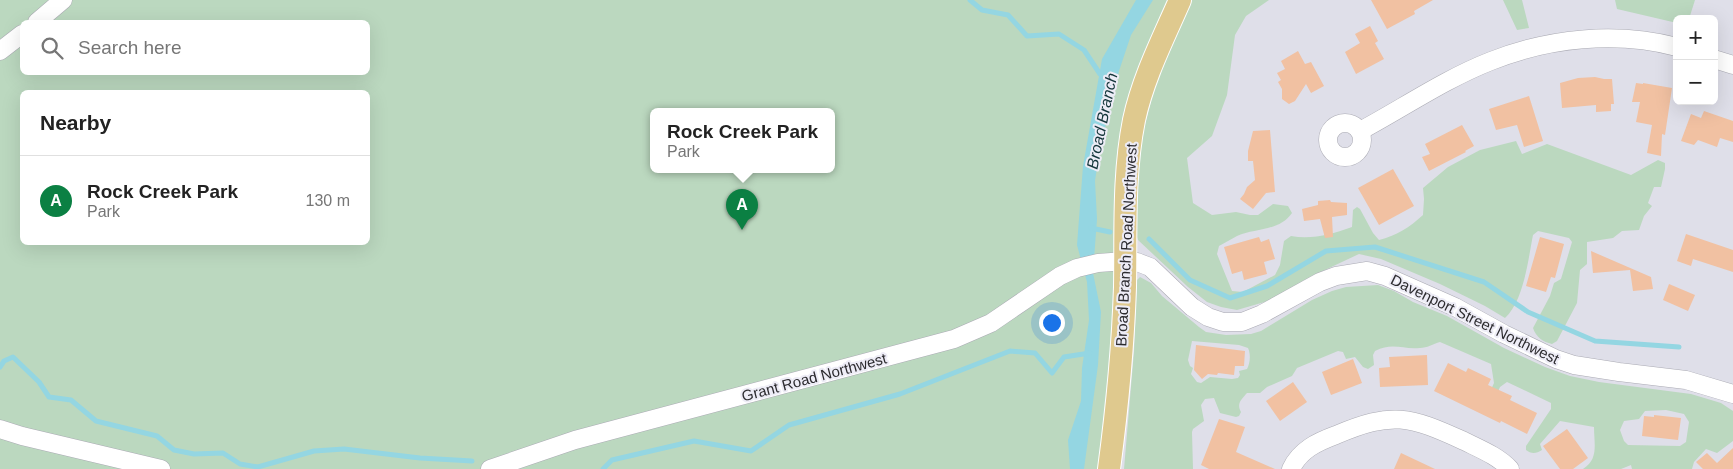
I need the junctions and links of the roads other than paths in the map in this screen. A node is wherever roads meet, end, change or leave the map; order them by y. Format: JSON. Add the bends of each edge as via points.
{"nodes":[{"id":1,"x":63,"y":0,"type":"edge"},
{"id":2,"x":1180,"y":0,"type":"edge"},
{"id":3,"x":38,"y":20,"type":"edge"},
{"id":4,"x":20,"y":36,"type":"edge"},
{"id":5,"x":1673,"y":46,"type":"edge"},
{"id":6,"x":0,"y":51,"type":"edge"},
{"id":7,"x":1717,"y":60,"type":"edge"},
{"id":8,"x":1733,"y":66,"type":"edge"},
{"id":9,"x":1360,"y":131,"type":"dead end"},
{"id":10,"x":1125,"y":261,"type":"junction"},
{"id":11,"x":1733,"y":394,"type":"edge"},
{"id":12,"x":0,"y":429,"type":"edge"},
{"id":13,"x":161,"y":469,"type":"edge"},
{"id":14,"x":490,"y":469,"type":"edge"},
{"id":15,"x":1109,"y":469,"type":"edge"},
{"id":16,"x":1291,"y":469,"type":"edge"},
{"id":17,"x":1510,"y":469,"type":"edge"}],
"edges":[{"from":1,"to":3,"type":"street"},
{"from":2,"to":10,"type":"main road","name":"Broad Branch Road Northwest","via":[[1151,65],[1133,123],[1128,162]]},
{"from":4,"to":6,"type":"street"},
{"from":5,"to":9,"type":"street","via":[[1607,39],[1567,41],[1528,49],[1467,72]]},
{"from":7,"to":8,"type":"street"},
{"from":10,"to":11,"type":"street","name":"Davenport Street Northwest","via":[[1150,268],[1192,307],[1223,322],[1242,322],[1320,282],[1367,271],[1455,307],[1556,359],[1611,371],[1686,380]]},
{"from":10,"to":14,"type":"street","name":"Grant Road Northwest","via":[[1077,268],[1045,285],[992,322],[954,340],[584,438]]},
{"from":10,"to":15,"type":"main road","name":"Broad Branch Road Northwest","via":[[1120,367]]},
{"from":12,"to":13,"type":"street"},
{"from":16,"to":17,"type":"street","via":[[1306,449],[1324,439],[1361,424],[1390,419],[1416,421],[1434,428],[1486,451]]}]}
